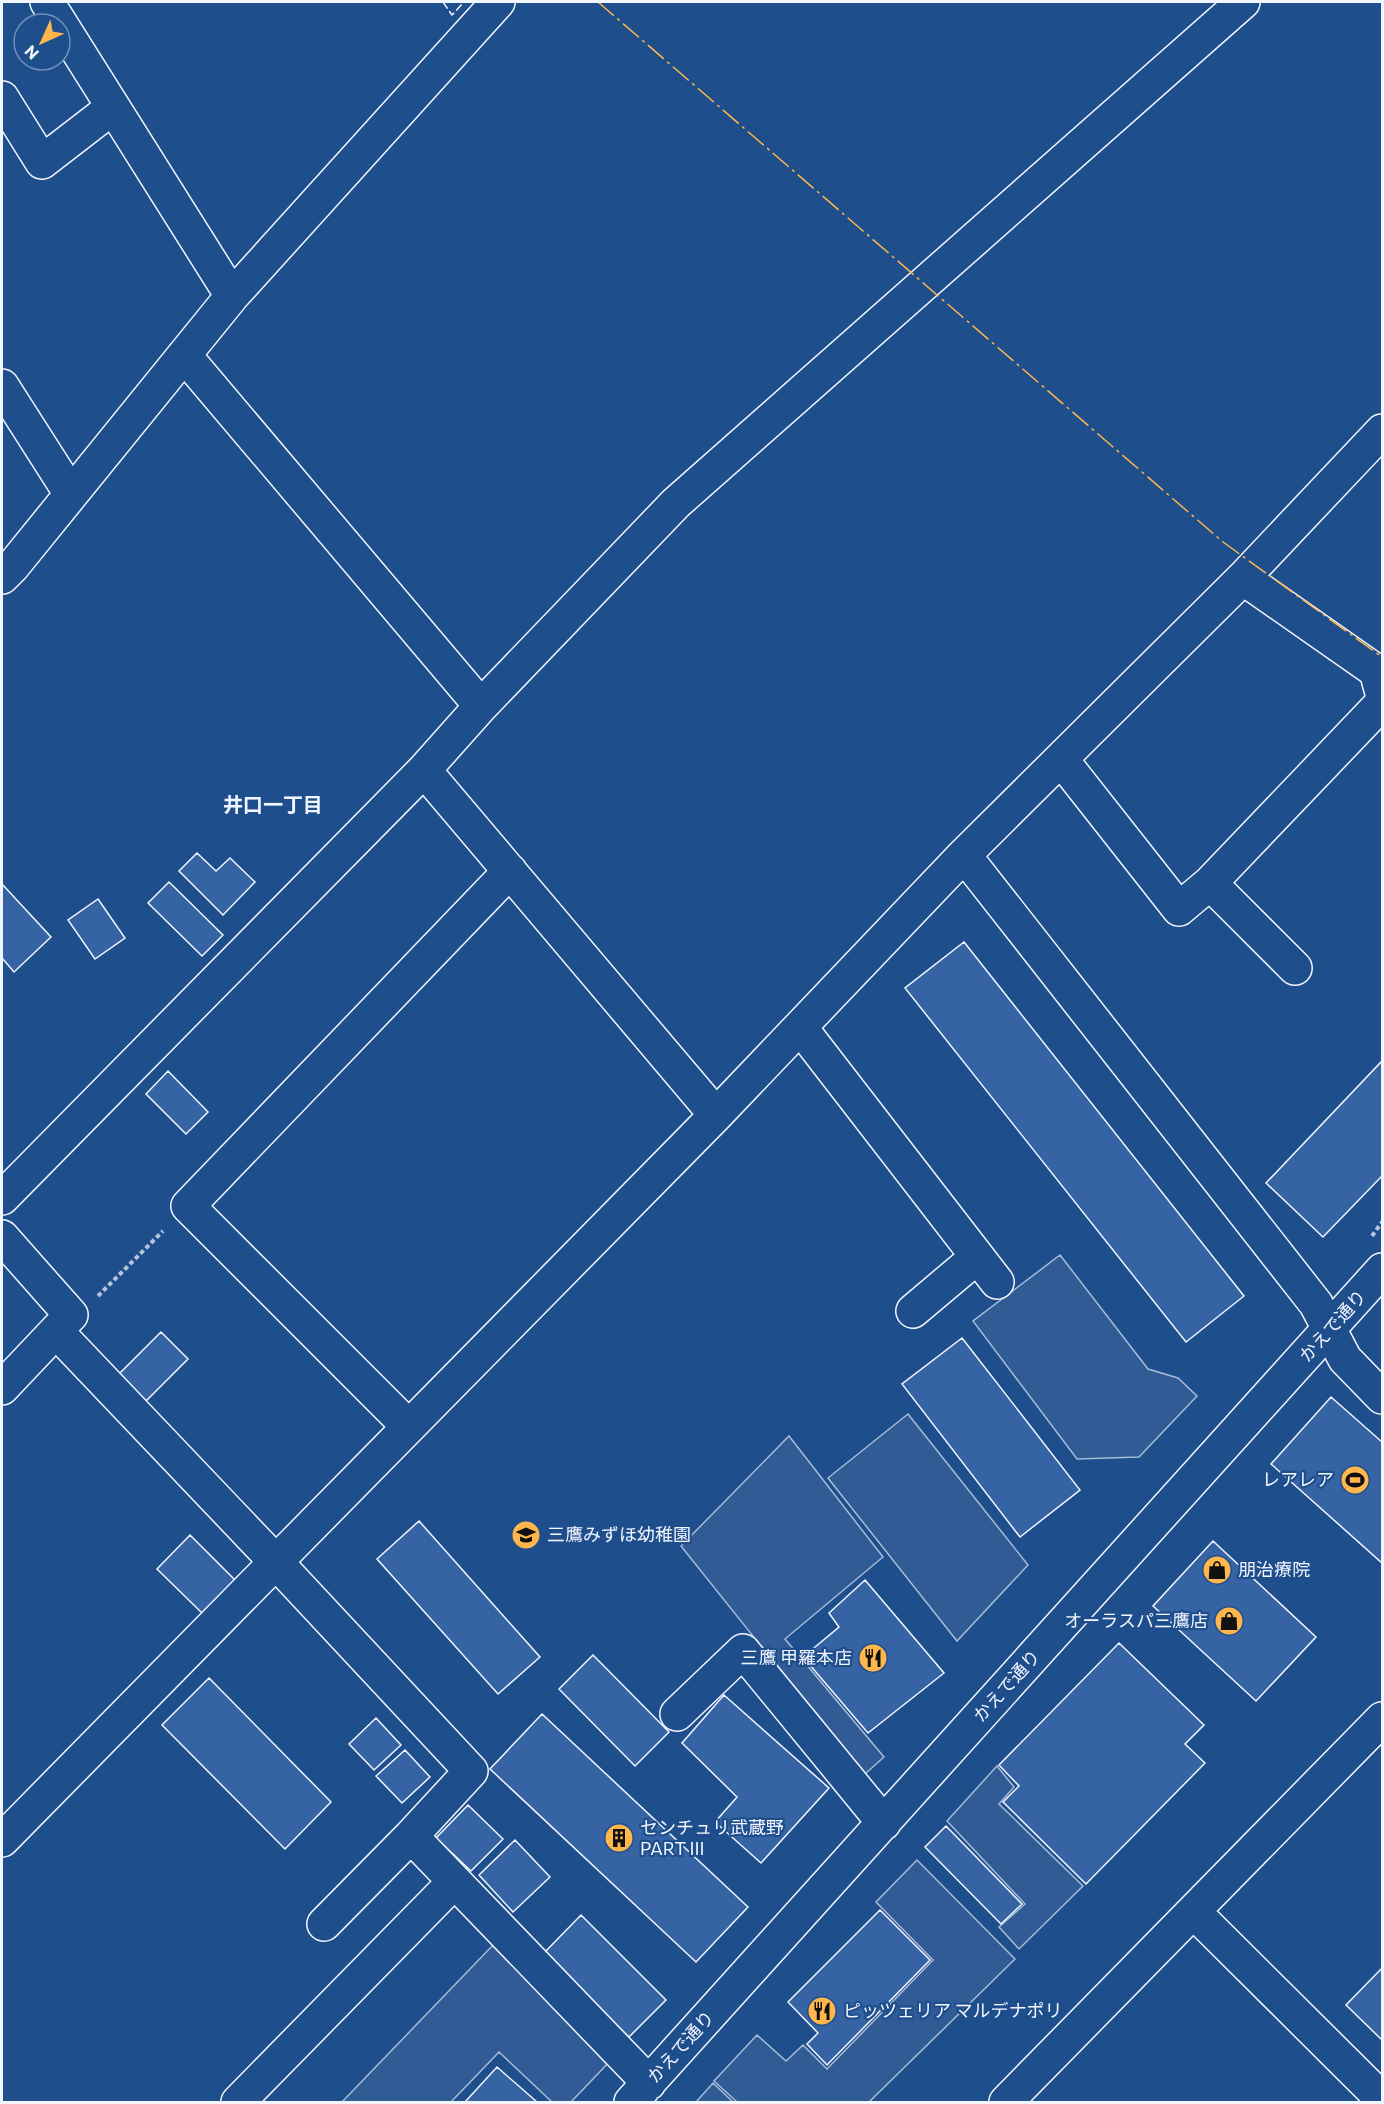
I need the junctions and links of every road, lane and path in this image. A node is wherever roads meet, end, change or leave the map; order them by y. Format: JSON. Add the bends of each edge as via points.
{"nodes":[{"id":1,"x":47,"y":2,"type":"edge"},
{"id":2,"x":498,"y":2,"type":"edge"},
{"id":3,"x":1243,"y":2,"type":"edge"},
{"id":4,"x":2,"y":98,"type":"edge"},
{"id":5,"x":112,"y":108,"type":"junction"},
{"id":6,"x":232,"y":296,"type":"junction"},
{"id":7,"x":184,"y":355,"type":"junction"},
{"id":8,"x":2,"y":386,"type":"edge"},
{"id":9,"x":1383,"y":431,"type":"edge"},
{"id":10,"x":71,"y":494,"type":"junction"},
{"id":11,"x":2,"y":577,"type":"edge"},
{"id":12,"x":1243,"y":578,"type":"junction"},
{"id":13,"x":1383,"y":693,"type":"edge"},
{"id":14,"x":1383,"y":703,"type":"edge"},
{"id":15,"x":481,"y":706,"type":"junction"},
{"id":16,"x":1061,"y":759,"type":"junction"},
{"id":17,"x":424,"y":770,"type":"junction"},
{"id":18,"x":964,"y":855,"type":"junction"},
{"id":19,"x":510,"y":871,"type":"junction"},
{"id":20,"x":1210,"y":883,"type":"junction"},
{"id":21,"x":1295,"y":968,"type":"dead end"},
{"id":22,"x":800,"y":1027,"type":"junction"},
{"id":23,"x":716,"y":1115,"type":"junction"},
{"id":24,"x":2,"y":1198,"type":"edge"},
{"id":25,"x":188,"y":1206,"type":"junction"},
{"id":26,"x":2,"y":1237,"type":"edge"},
{"id":27,"x":977,"y":1257,"type":"junction"},
{"id":28,"x":1383,"y":1270,"type":"edge"},
{"id":29,"x":997,"y":1282,"type":"dead end"},
{"id":30,"x":913,"y":1311,"type":"dead end"},
{"id":31,"x":64,"y":1323,"type":"junction"},
{"id":32,"x":1330,"y":1329,"type":"junction"},
{"id":33,"x":2,"y":1388,"type":"edge"},
{"id":34,"x":1383,"y":1397,"type":"edge"},
{"id":35,"x":408,"y":1426,"type":"junction"},
{"id":36,"x":275,"y":1561,"type":"junction"},
{"id":37,"x":677,"y":1714,"type":"dead end"},
{"id":38,"x":1383,"y":1719,"type":"edge"},
{"id":39,"x":884,"y":1823,"type":"junction"},
{"id":40,"x":411,"y":1836,"type":"junction"},
{"id":41,"x":2,"y":1840,"type":"edge"},
{"id":42,"x":454,"y":1882,"type":"junction"},
{"id":43,"x":1194,"y":1912,"type":"junction"},
{"id":44,"x":324,"y":1924,"type":"dead end"},
{"id":45,"x":640,"y":2093,"type":"edge"},
{"id":46,"x":1383,"y":2099,"type":"edge"},
{"id":47,"x":238,"y":2103,"type":"edge"},
{"id":48,"x":1006,"y":2103,"type":"edge"}],
"edges":[{"from":1,"to":5,"type":"street"},
{"from":2,"to":6,"type":"street"},
{"from":3,"to":15,"type":"street","via":[[676,503]]},
{"from":4,"to":5,"type":"street","via":[[42,162]]},
{"from":5,"to":6,"type":"street"},
{"from":6,"to":7,"type":"street"},
{"from":7,"to":10,"type":"street"},
{"from":7,"to":15,"type":"street"},
{"from":8,"to":10,"type":"street"},
{"from":9,"to":12,"type":"street"},
{"from":10,"to":11,"type":"street"},
{"from":12,"to":13,"type":"street","via":[[1376,671]]},
{"from":12,"to":16,"type":"street"},
{"from":14,"to":20,"type":"street"},
{"from":15,"to":17,"type":"street"},
{"from":16,"to":18,"type":"street"},
{"from":16,"to":20,"type":"street","via":[[1179,909]]},
{"from":17,"to":19,"type":"street"},
{"from":17,"to":24,"type":"street"},
{"from":18,"to":22,"type":"street"},
{"from":18,"to":32,"type":"street","via":[[1316,1304]]},
{"from":19,"to":23,"type":"street"},
{"from":19,"to":25,"type":"street"},
{"from":20,"to":21,"type":"street"},
{"from":22,"to":23,"type":"street"},
{"from":22,"to":27,"type":"street"},
{"from":23,"to":35,"type":"street"},
{"from":25,"to":31,"type":"path","via":[[89,1305]]},
{"from":25,"to":35,"type":"street"},
{"from":26,"to":31,"type":"street"},
{"from":27,"to":29,"type":"street"},
{"from":27,"to":30,"type":"street"},
{"from":28,"to":32,"type":"street","name":"かえで通り"},
{"from":31,"to":33,"type":"street"},
{"from":31,"to":36,"type":"street"},
{"from":32,"to":34,"type":"street","via":[[1345,1359]]},
{"from":32,"to":39,"type":"street","name":"かえで通り"},
{"from":35,"to":36,"type":"street"},
{"from":36,"to":40,"type":"street","via":[[471,1771]]},
{"from":36,"to":41,"type":"street"},
{"from":37,"to":39,"type":"street","via":[[743,1651]]},
{"from":38,"to":43,"type":"street"},
{"from":39,"to":45,"type":"street","name":"かえで通り"},
{"from":40,"to":42,"type":"street"},
{"from":40,"to":44,"type":"street"},
{"from":42,"to":45,"type":"street"},
{"from":42,"to":47,"type":"street"},
{"from":43,"to":46,"type":"street"},
{"from":43,"to":48,"type":"street"}]}
